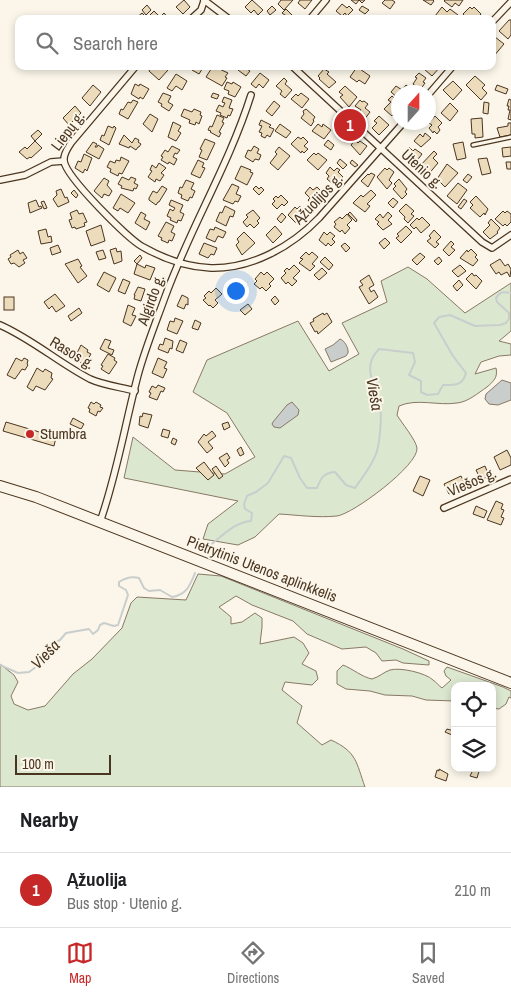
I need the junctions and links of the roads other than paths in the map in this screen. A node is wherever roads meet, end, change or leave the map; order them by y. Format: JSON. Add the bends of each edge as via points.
{"nodes":[{"id":1,"x":204,"y":0,"type":"edge"},
{"id":2,"x":326,"y":0,"type":"edge"},
{"id":3,"x":511,"y":2,"type":"edge"},
{"id":4,"x":195,"y":15,"type":"edge"},
{"id":5,"x":224,"y":15,"type":"edge"},
{"id":6,"x":313,"y":15,"type":"edge"},
{"id":7,"x":496,"y":18,"type":"edge"},
{"id":8,"x":133,"y":70,"type":"edge"},
{"id":9,"x":296,"y":70,"type":"edge"},
{"id":10,"x":450,"y":70,"type":"edge"},
{"id":11,"x":436,"y":86,"type":"edge"},
{"id":12,"x":251,"y":95,"type":"dead end"},
{"id":13,"x":397,"y":130,"type":"edge"},
{"id":14,"x":511,"y":137,"type":"edge"},
{"id":15,"x":473,"y":145,"type":"dead end"},
{"id":16,"x":382,"y":148,"type":"junction"},
{"id":17,"x":64,"y":161,"type":"junction"},
{"id":18,"x":0,"y":180,"type":"edge"},
{"id":19,"x":511,"y":235,"type":"edge"},
{"id":20,"x":179,"y":262,"type":"junction"},
{"id":21,"x":0,"y":326,"type":"edge"},
{"id":22,"x":134,"y":391,"type":"junction"},
{"id":23,"x":511,"y":479,"type":"edge"},
{"id":24,"x":0,"y":486,"type":"edge"},
{"id":25,"x":444,"y":508,"type":"dead end"},
{"id":26,"x":100,"y":522,"type":"junction"},
{"id":27,"x":511,"y":683,"type":"edge"}],
"edges":[{"from":1,"to":4,"type":"street"},
{"from":1,"to":5,"type":"street"},
{"from":2,"to":6,"type":"street"},
{"from":3,"to":7,"type":"street"},
{"from":8,"to":17,"type":"street","name":"Liepų g.","via":[[71,143]]},
{"from":9,"to":16,"type":"street","name":"Utenio g."},
{"from":10,"to":11,"type":"street"},
{"from":12,"to":20,"type":"street","name":"Algirdo g.","via":[[230,151]]},
{"from":13,"to":16,"type":"street","name":"Ąžuolijos g."},
{"from":14,"to":15,"type":"lane"},
{"from":16,"to":19,"type":"street","name":"Utenio g.","via":[[482,242],[492,248]]},
{"from":16,"to":20,"type":"street","name":"Ąžuolijos g.","via":[[308,230],[289,244],[240,264],[213,268]]},
{"from":17,"to":18,"type":"street","name":"Liepų g.","via":[[51,162],[25,175]]},
{"from":17,"to":20,"type":"street","name":"Ąžuolijos g.","via":[[74,178],[129,237],[144,248]]},
{"from":20,"to":22,"type":"street","name":"Algirdo g."},
{"from":21,"to":22,"type":"street","name":"Rasos g.","via":[[89,378]]},
{"from":22,"to":26,"type":"street","name":"Algirdo g."},
{"from":23,"to":25,"type":"street","name":"Viešos g."},
{"from":24,"to":26,"type":"highway","name":"Pietrytinis Utenos aplinkkelis","via":[[36,496]]},
{"from":26,"to":27,"type":"highway","name":"Pietrytinis Utenos aplinkkelis"}]}
